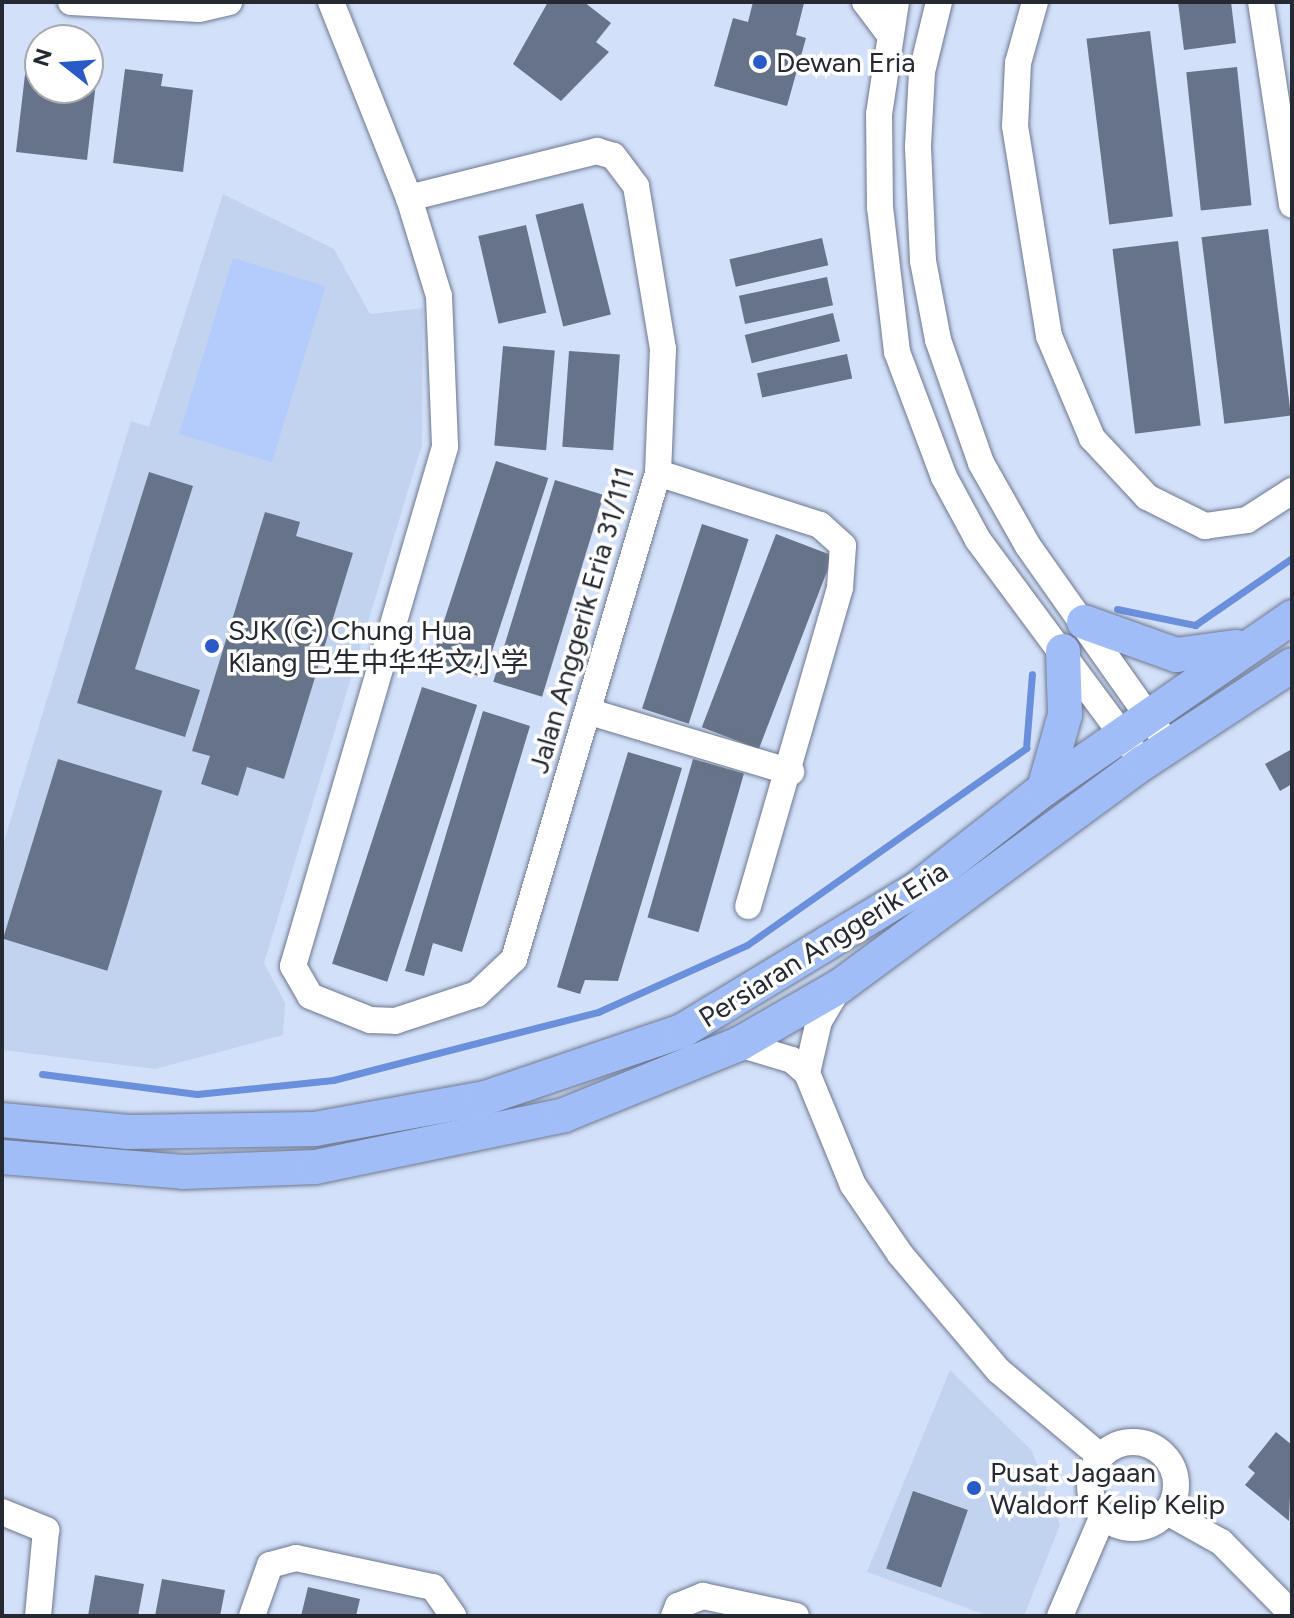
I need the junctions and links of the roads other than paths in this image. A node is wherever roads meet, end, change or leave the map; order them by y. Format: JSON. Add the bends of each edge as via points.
{"nodes":[{"id":1,"x":71,"y":2,"type":"edge"},
{"id":2,"x":229,"y":2,"type":"edge"},
{"id":3,"x":331,"y":2,"type":"edge"},
{"id":4,"x":865,"y":2,"type":"edge"},
{"id":5,"x":896,"y":2,"type":"edge"},
{"id":6,"x":939,"y":2,"type":"edge"},
{"id":7,"x":1035,"y":2,"type":"edge"},
{"id":8,"x":1261,"y":2,"type":"edge"},
{"id":9,"x":206,"y":6,"type":"edge"},
{"id":10,"x":889,"y":34,"type":"junction"},
{"id":11,"x":409,"y":198,"type":"junction"},
{"id":12,"x":1292,"y":205,"type":"edge"},
{"id":13,"x":658,"y":473,"type":"junction"},
{"id":14,"x":1292,"y":491,"type":"edge"},
{"id":15,"x":1292,"y":617,"type":"edge"},
{"id":16,"x":1084,"y":622,"type":"junction"},
{"id":17,"x":1247,"y":643,"type":"junction"},
{"id":18,"x":1063,"y":651,"type":"junction"},
{"id":19,"x":1292,"y":665,"type":"edge"},
{"id":20,"x":590,"y":712,"type":"junction"},
{"id":21,"x":1135,"y":726,"type":"junction"},
{"id":22,"x":1156,"y":754,"type":"junction"},
{"id":23,"x":791,"y":772,"type":"junction"},
{"id":24,"x":1044,"y":789,"type":"junction"},
{"id":25,"x":748,"y":906,"type":"dead end"},
{"id":26,"x":840,"y":986,"type":"junction"},
{"id":27,"x":739,"y":1044,"type":"junction"},
{"id":28,"x":807,"y":1073,"type":"junction"},
{"id":29,"x":2,"y":1120,"type":"edge"},
{"id":30,"x":2,"y":1157,"type":"edge"},
{"id":31,"x":1101,"y":1457,"type":"junction"},
{"id":32,"x":2,"y":1512,"type":"edge"},
{"id":33,"x":1167,"y":1512,"type":"junction"},
{"id":34,"x":1102,"y":1518,"type":"junction"},
{"id":35,"x":1292,"y":1614,"type":"edge"},
{"id":36,"x":38,"y":1616,"type":"edge"},
{"id":37,"x":252,"y":1616,"type":"edge"},
{"id":38,"x":453,"y":1616,"type":"edge"},
{"id":39,"x":674,"y":1616,"type":"edge"},
{"id":40,"x":796,"y":1616,"type":"edge"},
{"id":41,"x":1060,"y":1616,"type":"edge"}],
"edges":[{"from":1,"to":9,"type":"street"},
{"from":2,"to":9,"type":"street"},
{"from":3,"to":11,"type":"street"},
{"from":4,"to":10,"type":"street"},
{"from":5,"to":10,"type":"street"},
{"from":6,"to":16,"type":"street","via":[[922,72],[918,147],[923,261],[938,340],[981,463],[1028,546]]},
{"from":7,"to":14,"type":"street","via":[[1018,63],[1015,126],[1049,336],[1092,438],[1147,497],[1205,526],[1247,520]]},
{"from":8,"to":12,"type":"street"},
{"from":10,"to":18,"type":"street","via":[[879,114],[880,207],[897,352],[944,477],[971,527]]},
{"from":11,"to":13,"type":"street","name":"Jalan Anggerik Eria 31/111","via":[[597,151],[625,165],[652,248],[663,349]]},
{"from":11,"to":20,"type":"street","name":"Jalan Anggerik Eria 31/111","via":[[439,296],[445,447],[293,966],[310,996],[370,1020],[418,1016],[499,981],[514,959]]},
{"from":13,"to":20,"type":"street","name":"Jalan Anggerik Eria 31/111"},
{"from":13,"to":23,"type":"street","via":[[820,525],[843,546],[840,588]]},
{"from":15,"to":17,"type":"main road","name":"Persiaran Anggerik Eria"},
{"from":16,"to":17,"type":"main road","via":[[1176,655],[1205,657]]},
{"from":16,"to":21,"type":"street"},
{"from":17,"to":21,"type":"main road","name":"Persiaran Anggerik Eria"},
{"from":18,"to":21,"type":"street"},
{"from":18,"to":24,"type":"main road","via":[[1063,730]]},
{"from":19,"to":22,"type":"main road","name":"Persiaran Anggerik Eria"},
{"from":20,"to":23,"type":"street"},
{"from":21,"to":22,"type":"street"},
{"from":21,"to":24,"type":"main road","name":"Persiaran Anggerik Eria"},
{"from":22,"to":26,"type":"main road","name":"Persiaran Anggerik Eria"},
{"from":23,"to":25,"type":"street"},
{"from":24,"to":29,"type":"main road","name":"Persiaran Anggerik Eria","via":[[918,888],[799,964],[682,1031],[558,1077],[315,1129],[128,1132]]},
{"from":26,"to":27,"type":"main road","name":"Persiaran Anggerik Eria"},
{"from":26,"to":28,"type":"street","via":[[819,1021]]},
{"from":27,"to":28,"type":"street","via":[[792,1060]]},
{"from":27,"to":30,"type":"main road","name":"Persiaran Anggerik Eria","via":[[564,1115],[316,1167],[183,1172]]},
{"from":28,"to":31,"type":"street","via":[[853,1185],[900,1254],[999,1371]]},
{"from":31,"to":33,"type":"street","via":[[1126,1443],[1165,1457],[1176,1484]]},
{"from":31,"to":34,"type":"street","via":[[1090,1484]]},
{"from":32,"to":36,"type":"street","via":[[46,1530]]},
{"from":33,"to":34,"type":"street","via":[[1134,1529]]},
{"from":33,"to":35,"type":"street","via":[[1221,1542]]},
{"from":34,"to":41,"type":"street"},
{"from":37,"to":38,"type":"street","via":[[270,1565],[296,1558],[433,1587]]},
{"from":39,"to":40,"type":"street","via":[[678,1606],[703,1596]]}]}
